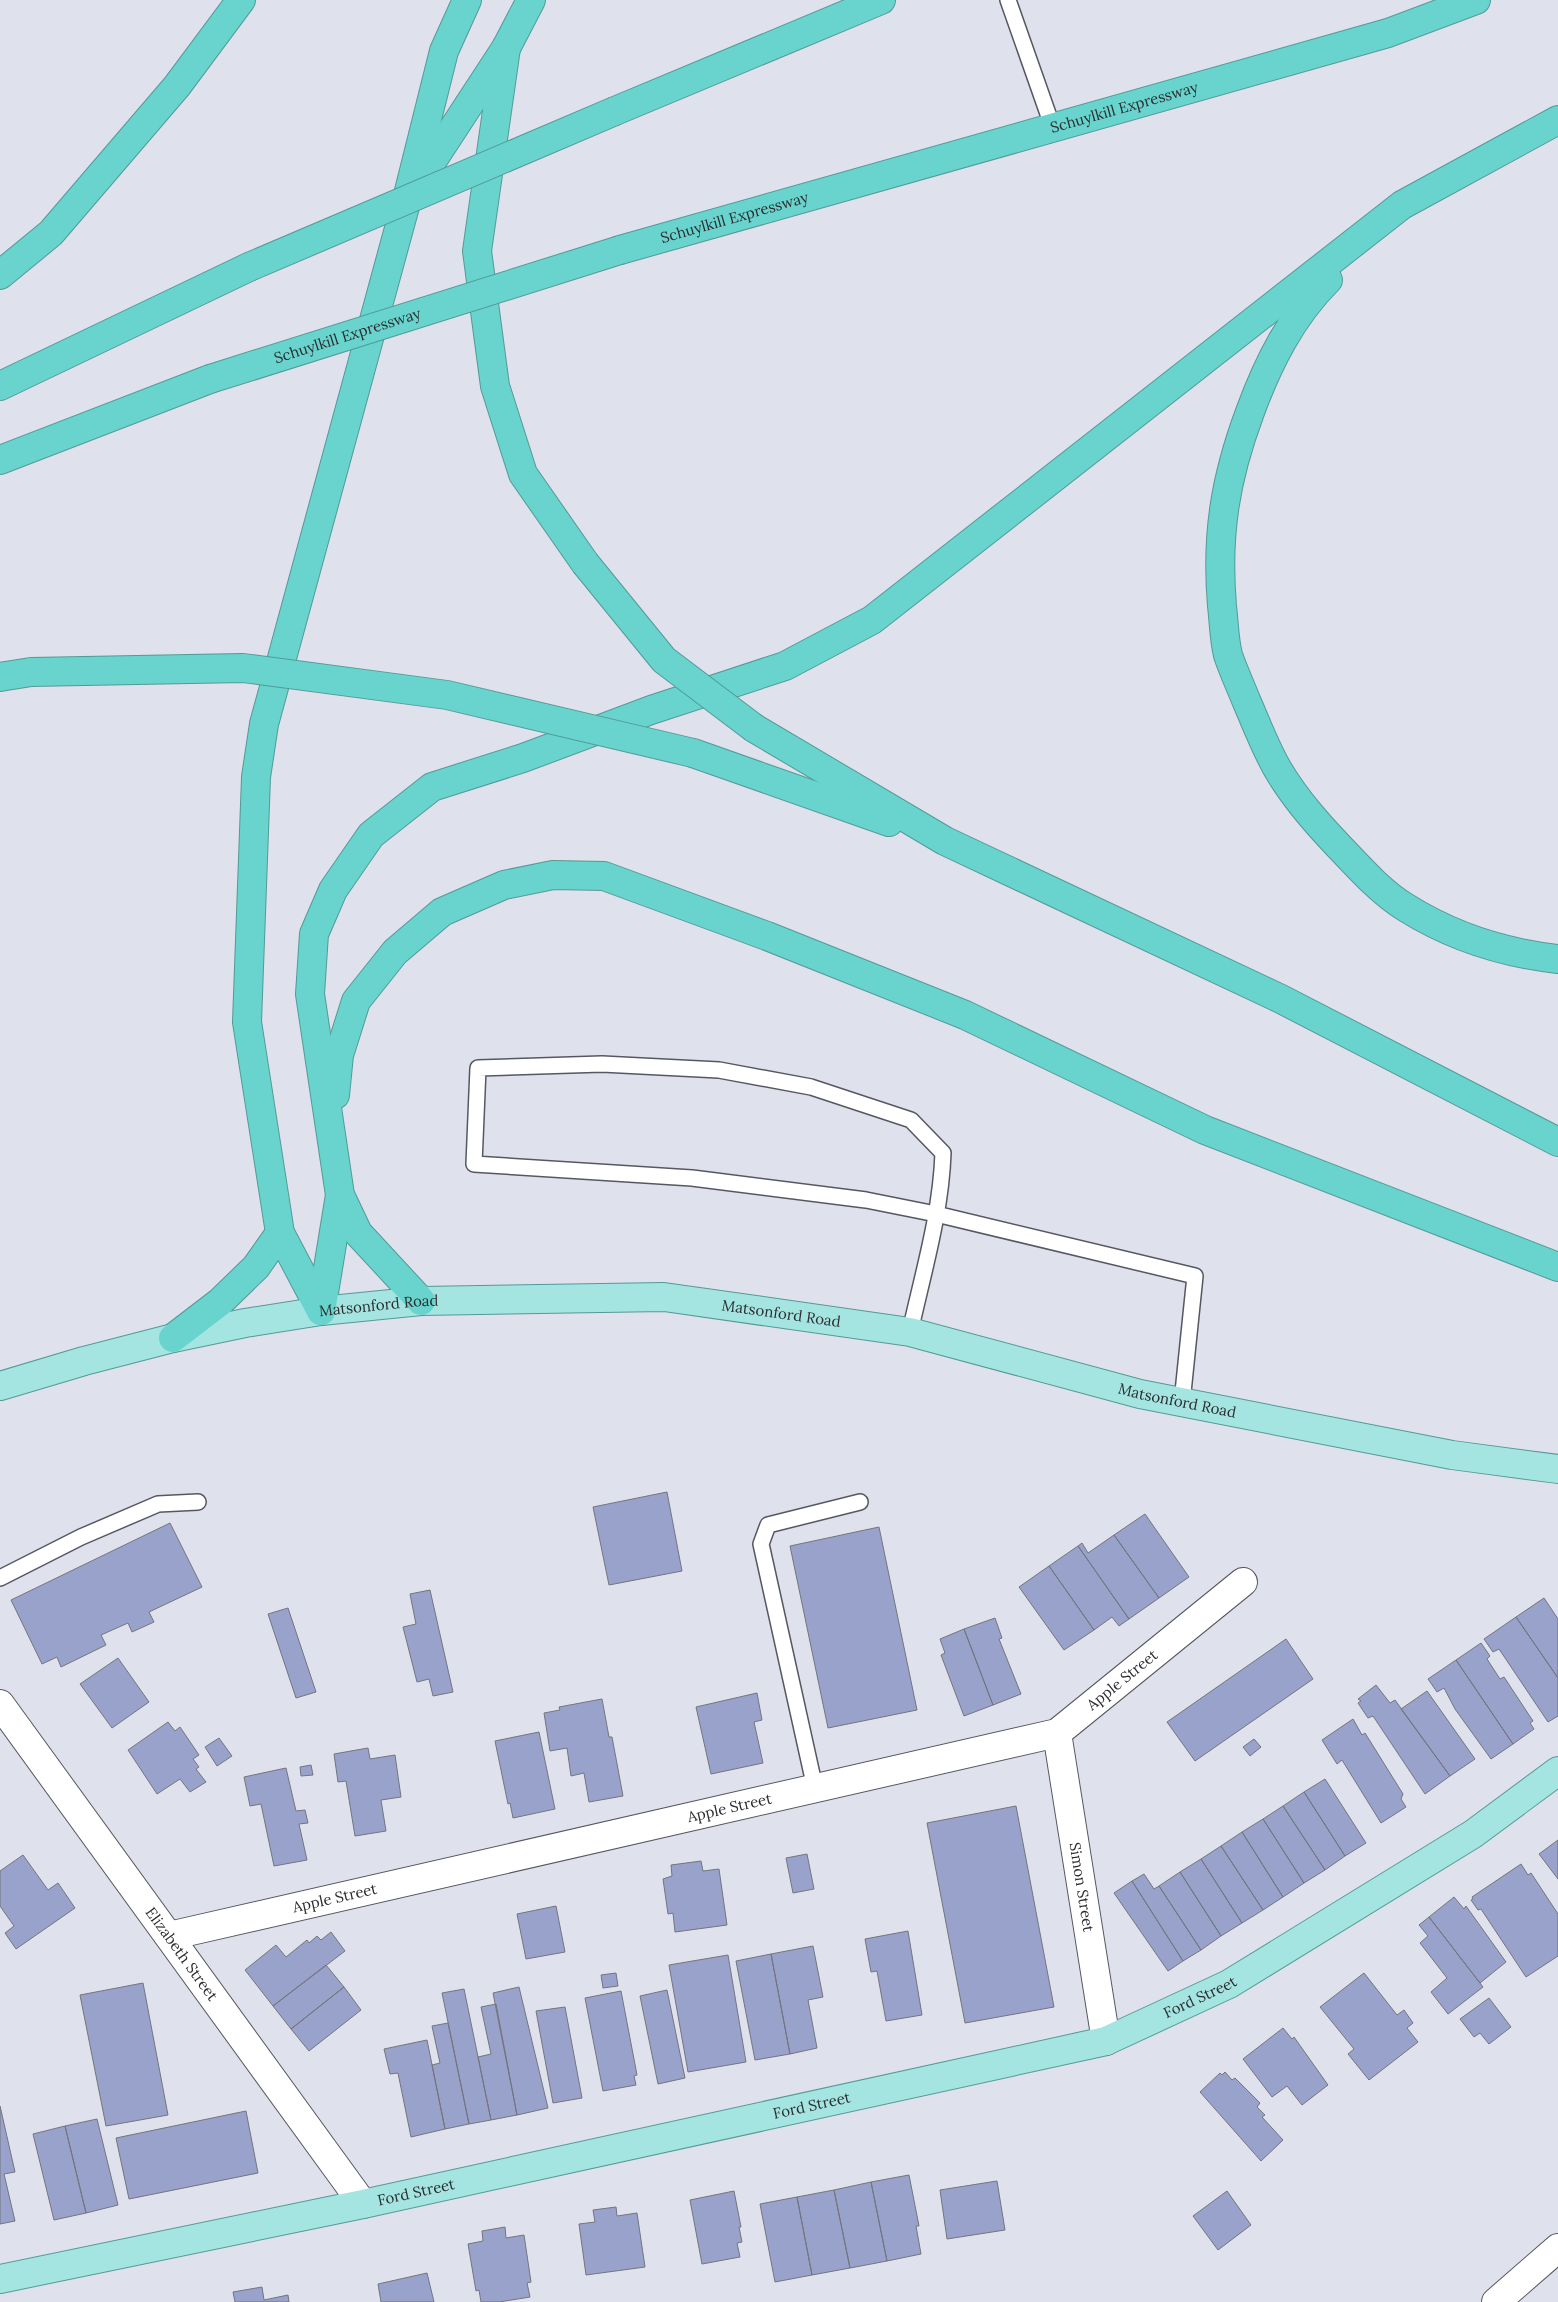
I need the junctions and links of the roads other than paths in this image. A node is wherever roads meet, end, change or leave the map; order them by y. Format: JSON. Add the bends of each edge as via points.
{"nodes":[{"id":1,"x":241,"y":0,"type":"edge"},
{"id":2,"x":467,"y":0,"type":"edge"},
{"id":3,"x":531,"y":0,"type":"edge"},
{"id":4,"x":881,"y":0,"type":"edge"},
{"id":5,"x":1008,"y":0,"type":"edge"},
{"id":6,"x":1462,"y":0,"type":"edge"},
{"id":7,"x":1476,"y":0,"type":"edge"},
{"id":8,"x":1388,"y":34,"type":"junction"},
{"id":9,"x":506,"y":48,"type":"junction"},
{"id":10,"x":1558,"y":120,"type":"edge"},
{"id":11,"x":1053,"y":128,"type":"junction"},
{"id":12,"x":408,"y":199,"type":"junction"},
{"id":13,"x":1402,"y":205,"type":"junction"},
{"id":14,"x":0,"y":275,"type":"edge"},
{"id":15,"x":0,"y":386,"type":"edge"},
{"id":16,"x":0,"y":460,"type":"edge"},
{"id":17,"x":0,"y":677,"type":"edge"},
{"id":18,"x":945,"y":841,"type":"junction"},
{"id":19,"x":1558,"y":959,"type":"edge"},
{"id":20,"x":331,"y":1139,"type":"junction"},
{"id":21,"x":1558,"y":1142,"type":"edge"},
{"id":22,"x":340,"y":1195,"type":"junction"},
{"id":23,"x":936,"y":1214,"type":"junction"},
{"id":24,"x":280,"y":1232,"type":"junction"},
{"id":25,"x":1558,"y":1267,"type":"edge"},
{"id":26,"x":421,"y":1301,"type":"junction"},
{"id":27,"x":321,"y":1311,"type":"junction"},
{"id":28,"x":910,"y":1332,"type":"junction"},
{"id":29,"x":173,"y":1338,"type":"junction"},
{"id":30,"x":0,"y":1386,"type":"edge"},
{"id":31,"x":1182,"y":1402,"type":"junction"},
{"id":32,"x":1558,"y":1469,"type":"edge"},
{"id":33,"x":198,"y":1502,"type":"dead end"},
{"id":34,"x":860,"y":1502,"type":"dead end"},
{"id":35,"x":0,"y":1578,"type":"edge"},
{"id":36,"x":1243,"y":1582,"type":"dead end"},
{"id":37,"x":0,"y":1704,"type":"edge"},
{"id":38,"x":1057,"y":1733,"type":"junction"},
{"id":39,"x":1558,"y":1771,"type":"edge"},
{"id":40,"x":815,"y":1788,"type":"junction"},
{"id":41,"x":169,"y":1936,"type":"junction"},
{"id":42,"x":1106,"y":2041,"type":"junction"},
{"id":43,"x":363,"y":2204,"type":"junction"},
{"id":44,"x":1558,"y":2248,"type":"edge"},
{"id":45,"x":0,"y":2279,"type":"edge"},
{"id":46,"x":1496,"y":2302,"type":"edge"}],
"edges":[{"from":1,"to":14,"type":"highway","via":[[177,86],[51,233]]},
{"from":2,"to":12,"type":"highway","via":[[444,52]]},
{"from":3,"to":9,"type":"highway"},
{"from":4,"to":15,"type":"highway","bridge":true,"via":[[249,267]]},
{"from":5,"to":11,"type":"lane"},
{"from":6,"to":8,"type":"highway"},
{"from":7,"to":8,"type":"highway","name":"Schuylkill Expressway"},
{"from":8,"to":11,"type":"highway","name":"Schuylkill Expressway"},
{"from":9,"to":12,"type":"highway"},
{"from":9,"to":18,"type":"highway","bridge":true,"via":[[476,251],[496,386],[523,474],[585,563],[664,660],[754,728]]},
{"from":10,"to":13,"type":"highway"},
{"from":11,"to":16,"type":"highway","name":"Schuylkill Expressway","bridge":true,"via":[[620,250],[210,379]]},
{"from":12,"to":24,"type":"highway","via":[[264,724],[256,777],[247,1022]]},
{"from":13,"to":19,"type":"highway","via":[[1308,300],[1284,336],[1260,384],[1243,430],[1221,523],[1221,587],[1228,654],[1277,768],[1308,811],[1368,878],[1404,907],[1460,936],[1522,955]]},
{"from":13,"to":20,"type":"highway","via":[[872,620],[786,666],[432,788],[371,835],[333,890],[314,934],[310,994]]},
{"from":17,"to":18,"type":"highway","bridge":true,"via":[[31,672],[243,668],[447,695],[693,753]]},
{"from":18,"to":21,"type":"highway","via":[[1280,999]]},
{"from":20,"to":22,"type":"highway"},
{"from":20,"to":25,"type":"highway","via":[[339,1055],[356,1001],[396,952],[442,912],[504,885],[553,875],[604,876],[767,936],[965,1015],[1205,1130]]},
{"from":22,"to":26,"type":"highway","via":[[358,1233]]},
{"from":22,"to":27,"type":"highway"},
{"from":23,"to":23,"type":"lane","via":[[866,1200],[692,1178],[474,1164],[478,1068],[602,1064],[719,1070],[810,1087],[911,1120],[943,1153]]},
{"from":23,"to":28,"type":"lane"},
{"from":23,"to":31,"type":"lane","via":[[1195,1276]]},
{"from":24,"to":27,"type":"highway"},
{"from":24,"to":29,"type":"highway","via":[[256,1267],[220,1302]]},
{"from":26,"to":27,"type":"main road","name":"Matsonford Road"},
{"from":26,"to":28,"type":"main road","name":"Matsonford Road","via":[[664,1297]]},
{"from":27,"to":29,"type":"main road","name":"Matsonford Road","via":[[245,1322]]},
{"from":28,"to":31,"type":"main road","name":"Matsonford Road","via":[[1140,1394]]},
{"from":29,"to":30,"type":"main road","name":"Matsonford Road"},
{"from":31,"to":32,"type":"main road","name":"Matsonford Road","via":[[1452,1455]]},
{"from":33,"to":35,"type":"lane","via":[[158,1504]]},
{"from":34,"to":40,"type":"lane","via":[[768,1524],[761,1544]]},
{"from":36,"to":38,"type":"street","name":"Apple Street"},
{"from":37,"to":41,"type":"street","name":"Elizabeth Street"},
{"from":38,"to":40,"type":"street","name":"Apple Street"},
{"from":38,"to":42,"type":"street","name":"Simon Street"},
{"from":39,"to":42,"type":"main road","name":"Ford Street","via":[[1473,1834],[1230,1984]]},
{"from":40,"to":41,"type":"street","name":"Apple Street"},
{"from":41,"to":43,"type":"street","name":"Elizabeth Street"},
{"from":42,"to":43,"type":"main road","name":"Ford Street"},
{"from":43,"to":45,"type":"main road","name":"Ford Street"},
{"from":44,"to":46,"type":"street"}]}
